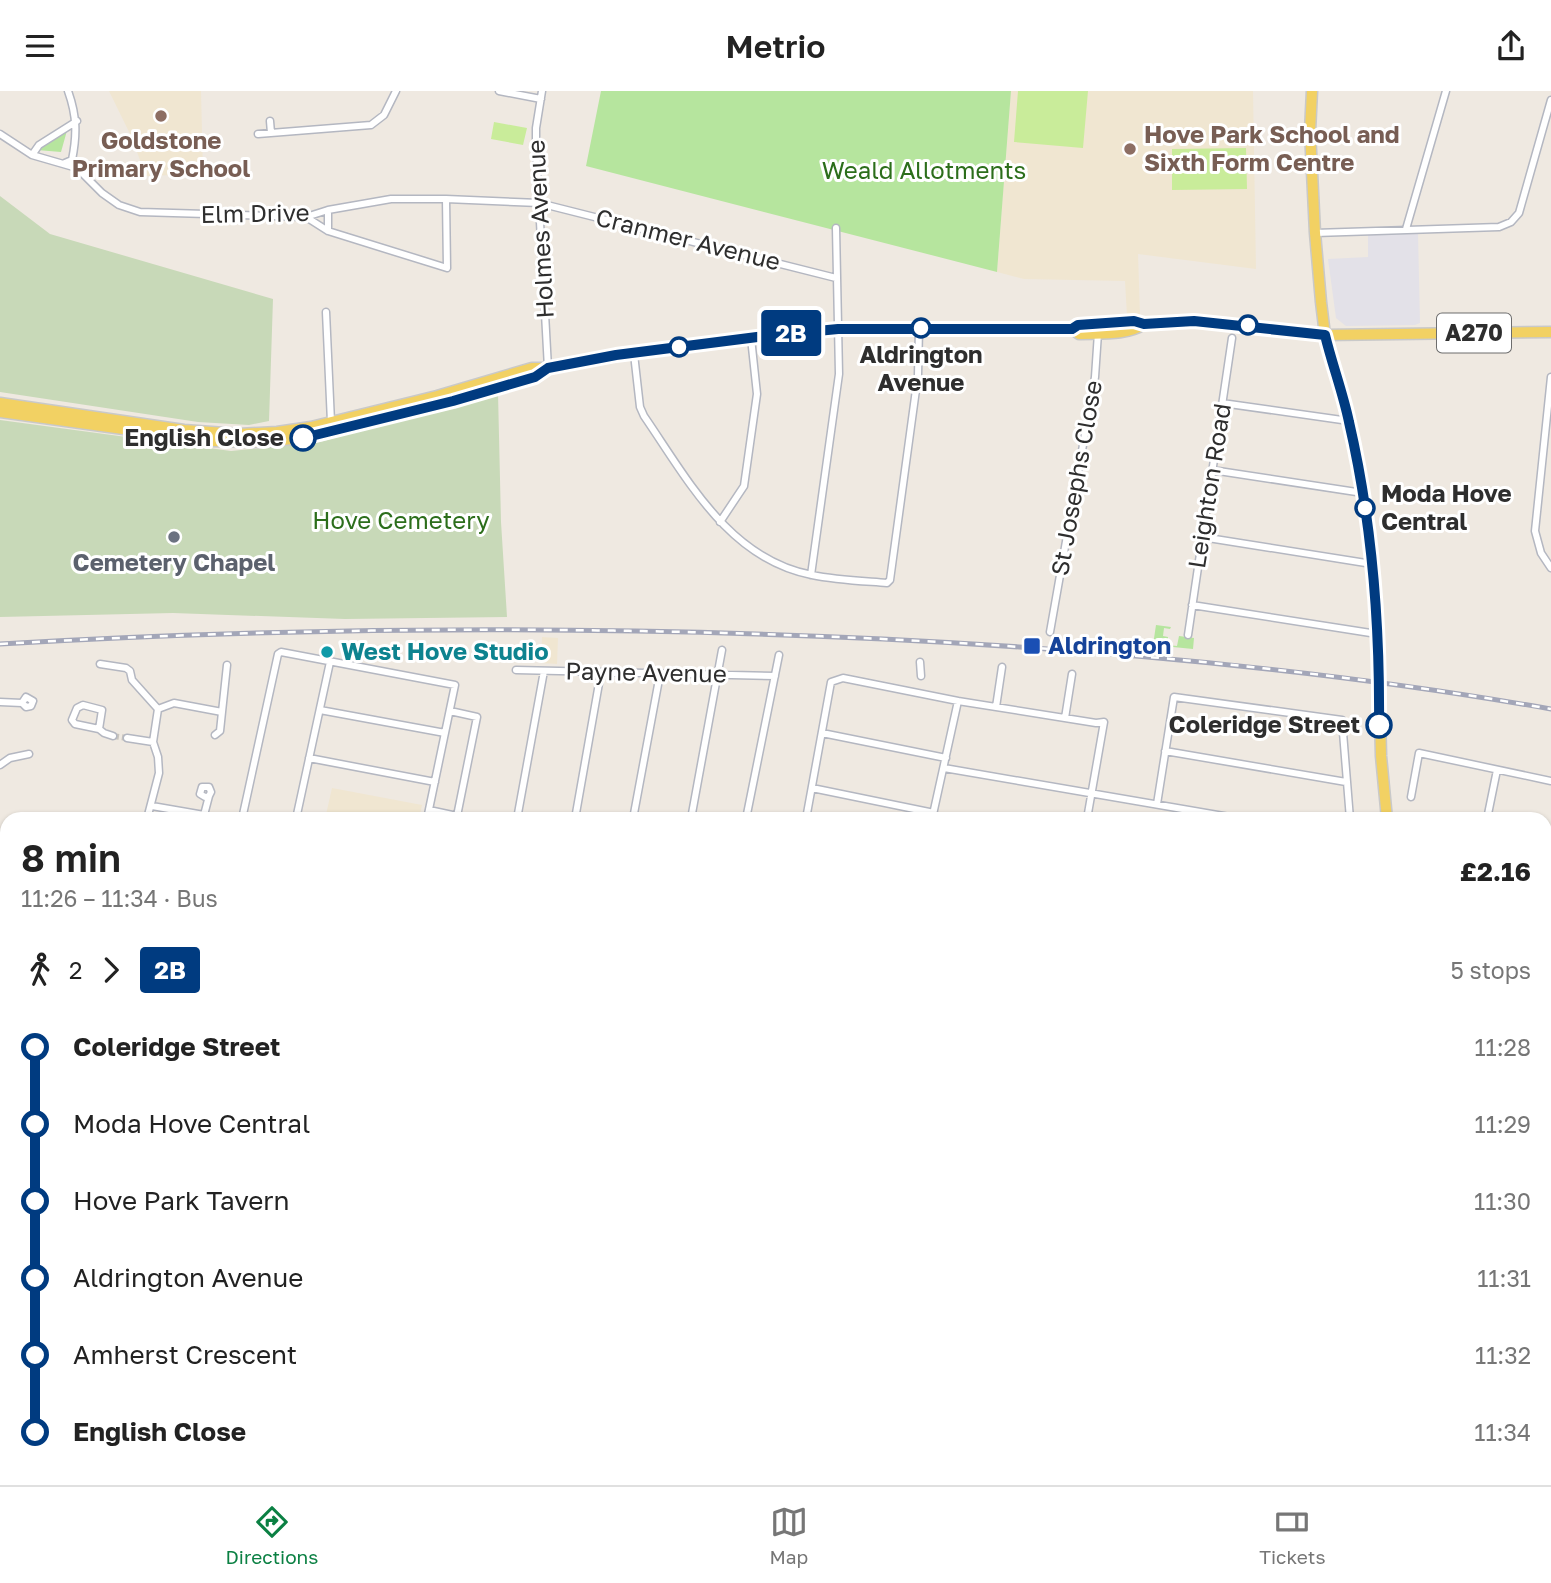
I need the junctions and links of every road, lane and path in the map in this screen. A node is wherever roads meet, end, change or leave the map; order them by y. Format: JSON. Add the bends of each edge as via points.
{"nodes":[{"id":1,"x":68,"y":91,"type":"edge"},
{"id":2,"x":396,"y":91,"type":"edge"},
{"id":3,"x":499,"y":91,"type":"edge"},
{"id":4,"x":542,"y":91,"type":"edge"},
{"id":5,"x":1312,"y":91,"type":"edge"},
{"id":6,"x":1446,"y":91,"type":"edge"},
{"id":7,"x":541,"y":100,"type":"junction"},
{"id":8,"x":1551,"y":100,"type":"edge"},
{"id":9,"x":77,"y":121,"type":"junction"},
{"id":10,"x":270,"y":121,"type":"dead end"},
{"id":11,"x":271,"y":133,"type":"junction"},
{"id":12,"x":0,"y":134,"type":"edge"},
{"id":13,"x":258,"y":134,"type":"dead end"},
{"id":14,"x":32,"y":155,"type":"junction"},
{"id":15,"x":65,"y":163,"type":"junction"},
{"id":16,"x":446,"y":199,"type":"junction"},
{"id":17,"x":539,"y":202,"type":"junction"},
{"id":18,"x":328,"y":211,"type":"junction"},
{"id":19,"x":306,"y":217,"type":"junction"},
{"id":20,"x":836,"y":228,"type":"dead end"},
{"id":21,"x":1406,"y":229,"type":"junction"},
{"id":22,"x":328,"y":231,"type":"junction"},
{"id":23,"x":1315,"y":233,"type":"junction"},
{"id":24,"x":836,"y":278,"type":"junction"},
{"id":25,"x":327,"y":311,"type":"dead end"},
{"id":26,"x":919,"y":328,"type":"junction"},
{"id":27,"x":1099,"y":328,"type":"junction"},
{"id":28,"x":838,"y":329,"type":"junction"},
{"id":29,"x":1551,"y":333,"type":"edge"},
{"id":30,"x":1325,"y":335,"type":"junction"},
{"id":31,"x":751,"y":338,"type":"junction"},
{"id":32,"x":1232,"y":338,"type":"dead end"},
{"id":33,"x":634,"y":354,"type":"junction"},
{"id":34,"x":548,"y":368,"type":"junction"},
{"id":35,"x":1551,"y":377,"type":"edge"},
{"id":36,"x":0,"y":403,"type":"edge"},
{"id":37,"x":1222,"y":403,"type":"junction"},
{"id":38,"x":0,"y":412,"type":"edge"},
{"id":39,"x":1349,"y":421,"type":"junction"},
{"id":40,"x":332,"y":426,"type":"junction"},
{"id":41,"x":1212,"y":470,"type":"junction"},
{"id":42,"x":1363,"y":493,"type":"junction"},
{"id":43,"x":720,"y":522,"type":"junction"},
{"id":44,"x":1202,"y":537,"type":"junction"},
{"id":45,"x":1372,"y":564,"type":"junction"},
{"id":46,"x":1551,"y":568,"type":"edge"},
{"id":47,"x":811,"y":575,"type":"junction"},
{"id":48,"x":1192,"y":605,"type":"junction"},
{"id":49,"x":1050,"y":632,"type":"dead end"},
{"id":50,"x":1188,"y":635,"type":"dead end"},
{"id":51,"x":1377,"y":635,"type":"junction"},
{"id":52,"x":722,"y":650,"type":"dead end"},
{"id":53,"x":779,"y":655,"type":"dead end"},
{"id":54,"x":330,"y":662,"type":"junction"},
{"id":55,"x":920,"y":662,"type":"dead end"},
{"id":56,"x":100,"y":664,"type":"dead end"},
{"id":57,"x":227,"y":665,"type":"dead end"},
{"id":58,"x":1002,"y":667,"type":"dead end"},
{"id":59,"x":516,"y":670,"type":"dead end"},
{"id":60,"x":544,"y":671,"type":"junction"},
{"id":61,"x":601,"y":672,"type":"junction"},
{"id":62,"x":660,"y":674,"type":"junction"},
{"id":63,"x":1072,"y":674,"type":"dead end"},
{"id":64,"x":717,"y":675,"type":"junction"},
{"id":65,"x":775,"y":676,"type":"junction"},
{"id":66,"x":921,"y":676,"type":"dead end"},
{"id":67,"x":958,"y":701,"type":"junction"},
{"id":68,"x":0,"y":702,"type":"edge"},
{"id":69,"x":22,"y":703,"type":"dead end"},
{"id":70,"x":996,"y":707,"type":"junction"},
{"id":71,"x":158,"y":709,"type":"junction"},
{"id":72,"x":320,"y":710,"type":"junction"},
{"id":73,"x":222,"y":712,"type":"junction"},
{"id":74,"x":450,"y":712,"type":"junction"},
{"id":75,"x":1065,"y":717,"type":"junction"},
{"id":76,"x":99,"y":729,"type":"junction"},
{"id":77,"x":445,"y":733,"type":"junction"},
{"id":78,"x":822,"y":733,"type":"junction"},
{"id":79,"x":215,"y":735,"type":"dead end"},
{"id":80,"x":113,"y":736,"type":"tunnel mouth"},
{"id":81,"x":127,"y":738,"type":"tunnel mouth"},
{"id":82,"x":153,"y":742,"type":"junction"},
{"id":83,"x":1165,"y":751,"type":"junction"},
{"id":84,"x":29,"y":754,"type":"dead end"},
{"id":85,"x":309,"y":758,"type":"junction"},
{"id":86,"x":946,"y":758,"type":"junction"},
{"id":87,"x":0,"y":765,"type":"edge"},
{"id":88,"x":944,"y":768,"type":"junction"},
{"id":89,"x":1497,"y":770,"type":"junction"},
{"id":90,"x":1551,"y":781,"type":"edge"},
{"id":91,"x":435,"y":782,"type":"junction"},
{"id":92,"x":1346,"y":782,"type":"junction"},
{"id":93,"x":812,"y":788,"type":"junction"},
{"id":94,"x":1092,"y":793,"type":"junction"},
{"id":95,"x":209,"y":796,"type":"dead end"},
{"id":96,"x":1411,"y":797,"type":"dead end"},
{"id":97,"x":1157,"y":804,"type":"junction"},
{"id":98,"x":152,"y":806,"type":"junction"},
{"id":99,"x":429,"y":810,"type":"joint"},
{"id":100,"x":150,"y":812,"type":"edge"},
{"id":101,"x":180,"y":812,"type":"edge"},
{"id":102,"x":204,"y":812,"type":"edge"},
{"id":103,"x":244,"y":812,"type":"edge"},
{"id":104,"x":297,"y":812,"type":"edge"},
{"id":105,"x":438,"y":812,"type":"edge"},
{"id":106,"x":458,"y":812,"type":"edge"},
{"id":107,"x":518,"y":812,"type":"edge"},
{"id":108,"x":576,"y":812,"type":"edge"},
{"id":109,"x":633,"y":812,"type":"edge"},
{"id":110,"x":692,"y":812,"type":"edge"},
{"id":111,"x":747,"y":812,"type":"edge"},
{"id":112,"x":807,"y":812,"type":"edge"},
{"id":113,"x":916,"y":812,"type":"edge"},
{"id":114,"x":934,"y":812,"type":"edge"},
{"id":115,"x":1088,"y":812,"type":"edge"},
{"id":116,"x":1202,"y":812,"type":"edge"},
{"id":117,"x":1349,"y":812,"type":"edge"},
{"id":118,"x":1386,"y":812,"type":"edge"},
{"id":119,"x":1488,"y":812,"type":"edge"}],
"edges":[{"from":1,"to":9,"type":"street"},
{"from":2,"to":11,"type":"street","via":[[384,115],[371,125]]},
{"from":3,"to":7,"type":"street"},
{"from":4,"to":7,"type":"street","name":"Holmes Avenue"},
{"from":5,"to":23,"type":"main road"},
{"from":6,"to":21,"type":"street"},
{"from":7,"to":17,"type":"street","name":"Holmes Avenue","via":[[536,138]]},
{"from":8,"to":21,"type":"street","via":[[1519,212],[1510,222],[1499,227]]},
{"from":9,"to":14,"type":"street","via":[[39,145]]},
{"from":9,"to":15,"type":"street","via":[[72,160]]},
{"from":10,"to":11,"type":"street"},
{"from":11,"to":13,"type":"street"},
{"from":12,"to":14,"type":"street"},
{"from":14,"to":15,"type":"street"},
{"from":15,"to":19,"type":"street","name":"Elm Drive","via":[[119,205],[140,212]]},
{"from":16,"to":17,"type":"street","name":"Elm Drive"},
{"from":16,"to":18,"type":"street","name":"Elm Drive","via":[[391,199]]},
{"from":16,"to":22,"type":"street","via":[[447,268]]},
{"from":17,"to":24,"type":"street","name":"Cranmer Avenue"},
{"from":17,"to":34,"type":"street","name":"Holmes Avenue"},
{"from":18,"to":19,"type":"street","name":"Elm Drive"},
{"from":18,"to":22,"type":"street"},
{"from":19,"to":22,"type":"street"},
{"from":20,"to":24,"type":"street"},
{"from":21,"to":23,"type":"street"},
{"from":23,"to":30,"type":"main road"},
{"from":24,"to":28,"type":"street"},
{"from":25,"to":40,"type":"street"},
{"from":26,"to":27,"type":"main road","number":"A270","via":[[1072,329],[1079,334]]},
{"from":26,"to":28,"type":"main road","number":"A270"},
{"from":26,"to":47,"type":"street","via":[[918,375],[890,580]]},
{"from":27,"to":30,"type":"main road","number":"A270","via":[[1136,330],[1144,324],[1194,321]]},
{"from":27,"to":49,"type":"street","name":"St Josephs Close","via":[[1095,377]]},
{"from":28,"to":31,"type":"main road","number":"A270"},
{"from":28,"to":47,"type":"street","via":[[839,374]]},
{"from":29,"to":30,"type":"main road","number":"A270"},
{"from":30,"to":39,"type":"main road"},
{"from":31,"to":33,"type":"main road","number":"A270"},
{"from":31,"to":43,"type":"street","via":[[757,394],[744,486]]},
{"from":32,"to":37,"type":"street","name":"Leighton Road"},
{"from":33,"to":34,"type":"main road","number":"A270"},
{"from":33,"to":43,"type":"street","via":[[644,416]]},
{"from":34,"to":40,"type":"main road","number":"A270","via":[[532,368]]},
{"from":35,"to":46,"type":"street","via":[[1535,531]]},
{"from":36,"to":40,"type":"main road","number":"A270","via":[[213,433]]},
{"from":37,"to":39,"type":"street"},
{"from":37,"to":41,"type":"street","name":"Leighton Road"},
{"from":38,"to":40,"type":"main road","number":"A270","via":[[210,442],[303,438]]},
{"from":39,"to":42,"type":"main road"},
{"from":41,"to":42,"type":"street"},
{"from":41,"to":44,"type":"street","name":"Leighton Road"},
{"from":42,"to":45,"type":"main road"},
{"from":43,"to":47,"type":"street","via":[[766,559]]},
{"from":44,"to":45,"type":"street"},
{"from":44,"to":48,"type":"street","name":"Leighton Road"},
{"from":45,"to":51,"type":"main road"},
{"from":48,"to":50,"type":"street","name":"Leighton Road"},
{"from":48,"to":51,"type":"street"},
{"from":51,"to":118,"type":"main road"},
{"from":52,"to":64,"type":"street"},
{"from":53,"to":65,"type":"street"},
{"from":54,"to":72,"type":"street"},
{"from":54,"to":74,"type":"street","via":[[455,685]]},
{"from":54,"to":103,"type":"street","via":[[278,654]]},
{"from":55,"to":66,"type":"street"},
{"from":56,"to":71,"type":"street","via":[[130,671],[132,680]]},
{"from":57,"to":73,"type":"street"},
{"from":58,"to":70,"type":"street"},
{"from":59,"to":60,"type":"street","name":"Payne Avenue"},
{"from":60,"to":61,"type":"street","name":"Payne Avenue"},
{"from":60,"to":107,"type":"street"},
{"from":61,"to":62,"type":"street","name":"Payne Avenue"},
{"from":61,"to":108,"type":"street"},
{"from":62,"to":64,"type":"street","name":"Payne Avenue"},
{"from":62,"to":109,"type":"street"},
{"from":63,"to":75,"type":"street"},
{"from":64,"to":65,"type":"street","name":"Payne Avenue"},
{"from":64,"to":110,"type":"street"},
{"from":65,"to":111,"type":"street"},
{"from":67,"to":70,"type":"street"},
{"from":67,"to":78,"type":"street","via":[[918,689],[836,678],[831,682]]},
{"from":67,"to":86,"type":"street"},
{"from":68,"to":69,"type":"street"},
{"from":70,"to":75,"type":"street"},
{"from":71,"to":73,"type":"street","via":[[174,703]]},
{"from":71,"to":82,"type":"street"},
{"from":72,"to":77,"type":"street"},
{"from":72,"to":85,"type":"street"},
{"from":73,"to":79,"type":"street","via":[[220,731]]},
{"from":74,"to":77,"type":"street"},
{"from":74,"to":106,"type":"street","via":[[477,717]]},
{"from":75,"to":94,"type":"street","via":[[1104,722]]},
{"from":76,"to":76,"type":"street","via":[[73,723],[76,708],[83,705],[102,710]]},
{"from":76,"to":80,"type":"street"},
{"from":77,"to":91,"type":"street"},
{"from":78,"to":86,"type":"street"},
{"from":78,"to":93,"type":"street"},
{"from":81,"to":82,"type":"street"},
{"from":82,"to":98,"type":"street","via":[[159,765]]},
{"from":83,"to":92,"type":"street"},
{"from":83,"to":92,"type":"street","via":[[1174,697],[1342,720]]},
{"from":83,"to":97,"type":"street"},
{"from":84,"to":87,"type":"street"},
{"from":85,"to":91,"type":"street"},
{"from":85,"to":104,"type":"street"},
{"from":86,"to":88,"type":"street"},
{"from":88,"to":94,"type":"street"},
{"from":88,"to":114,"type":"street"},
{"from":89,"to":90,"type":"street"},
{"from":89,"to":96,"type":"street","via":[[1419,753]]},
{"from":89,"to":119,"type":"street"},
{"from":91,"to":99,"type":"street"},
{"from":92,"to":117,"type":"street"},
{"from":93,"to":112,"type":"street"},
{"from":93,"to":113,"type":"street"},
{"from":94,"to":97,"type":"street"},
{"from":94,"to":115,"type":"street"},
{"from":95,"to":102,"type":"street"},
{"from":97,"to":116,"type":"street"},
{"from":98,"to":100,"type":"street"},
{"from":98,"to":101,"type":"street"},
{"from":99,"to":105,"type":"street"}]}
